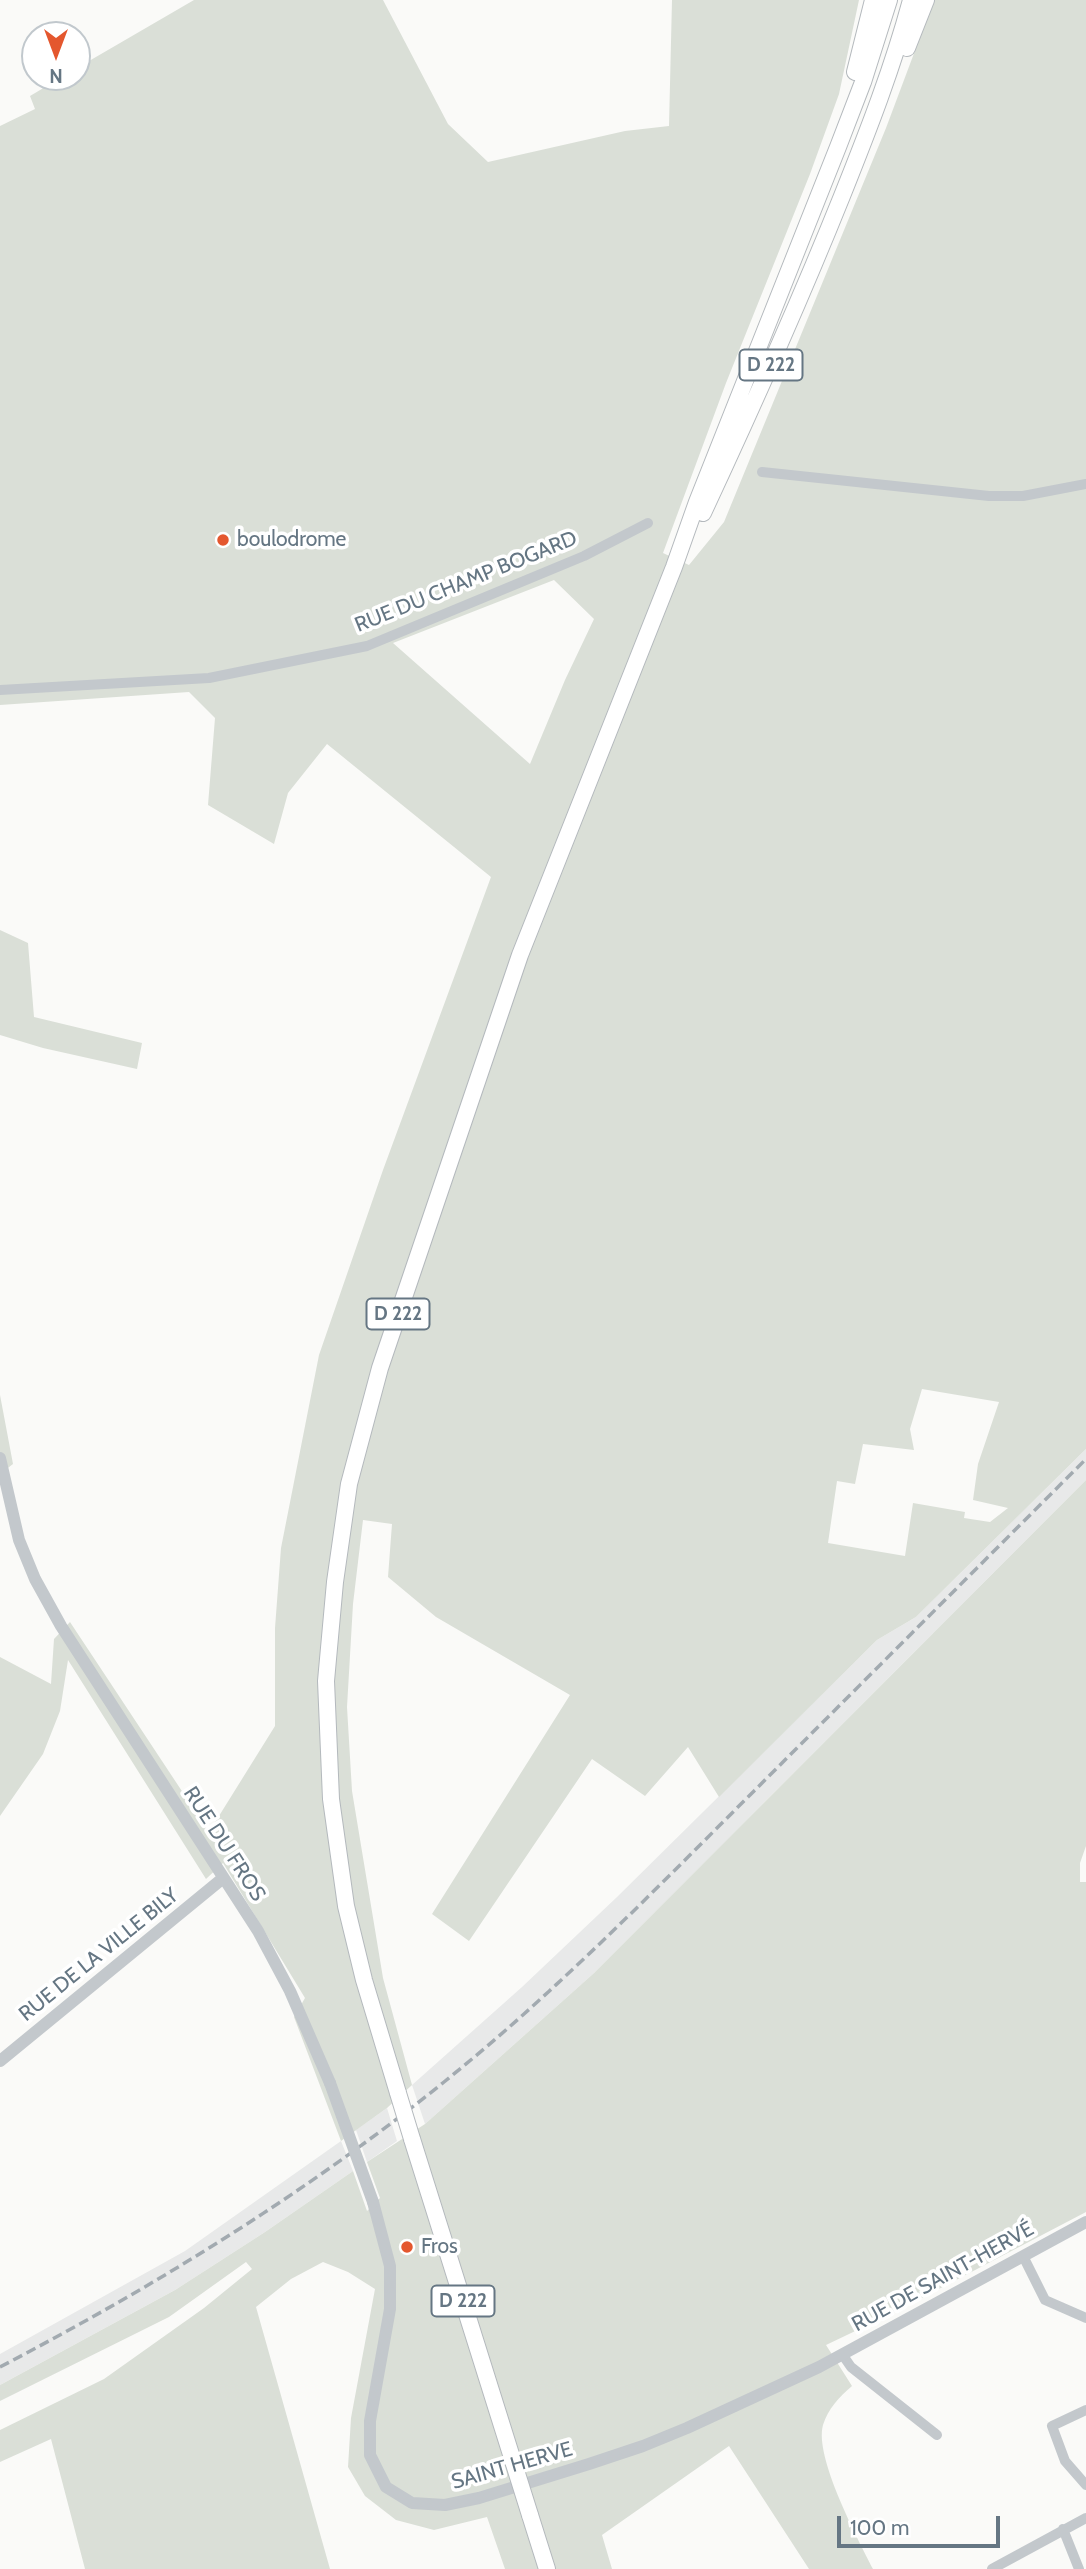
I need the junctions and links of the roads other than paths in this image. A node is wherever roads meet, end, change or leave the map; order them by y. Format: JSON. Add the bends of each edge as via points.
{"nodes":[{"id":1,"x":873,"y":0,"type":"edge"},
{"id":2,"x":889,"y":0,"type":"edge"},
{"id":3,"x":911,"y":0,"type":"edge"},
{"id":4,"x":926,"y":0,"type":"edge"},
{"id":5,"x":857,"y":158,"type":"junction"},
{"id":6,"x":808,"y":221,"type":"junction"},
{"id":7,"x":762,"y":472,"type":"dead end"},
{"id":8,"x":1086,"y":484,"type":"edge"},
{"id":9,"x":648,"y":523,"type":"dead end"},
{"id":10,"x":674,"y":567,"type":"junction"},
{"id":11,"x":0,"y":690,"type":"edge"},
{"id":12,"x":0,"y":1458,"type":"edge"},
{"id":13,"x":222,"y":1879,"type":"junction"},
{"id":14,"x":0,"y":2061,"type":"edge"},
{"id":15,"x":1086,"y":2222,"type":"edge"},
{"id":16,"x":1023,"y":2256,"type":"junction"},
{"id":17,"x":390,"y":2266,"type":"joint"},
{"id":18,"x":1086,"y":2318,"type":"edge"},
{"id":19,"x":842,"y":2354,"type":"junction"},
{"id":20,"x":819,"y":2367,"type":"joint"},
{"id":21,"x":1086,"y":2410,"type":"edge"},
{"id":22,"x":937,"y":2435,"type":"dead end"},
{"id":23,"x":1086,"y":2485,"type":"edge"},
{"id":24,"x":1086,"y":2518,"type":"edge"},
{"id":25,"x":1063,"y":2529,"type":"junction"},
{"id":26,"x":547,"y":2569,"type":"edge"},
{"id":27,"x":992,"y":2569,"type":"edge"},
{"id":28,"x":1079,"y":2569,"type":"edge"}],
"edges":[{"from":1,"to":6,"type":"highway","via":[[861,54]]},
{"from":2,"to":6,"type":"highway","number":"D 222","via":[[863,82]]},
{"from":3,"to":5,"type":"highway","number":"D 222"},
{"from":4,"to":5,"type":"highway","via":[[871,140]]},
{"from":5,"to":10,"type":"highway","number":"D 222","via":[[799,305]]},
{"from":6,"to":10,"type":"highway","number":"D 222"},
{"from":7,"to":8,"type":"street","via":[[989,496],[1023,496]]},
{"from":9,"to":11,"type":"street","name":"RUE DU CHAMP BOGARD","via":[[584,556],[367,646],[209,678]]},
{"from":10,"to":26,"type":"highway","number":"D 222","bridge":true,"via":[[520,955],[380,1368],[349,1485],[327,1681],[331,1799],[346,1906],[364,1980]]},
{"from":12,"to":13,"type":"street","name":"RUE DU FROS","via":[[19,1540],[35,1579]]},
{"from":13,"to":14,"type":"street","name":"RUE DE LA VILLE BILY"},
{"from":13,"to":17,"type":"street","name":"RUE DU FROS","bridge":true,"via":[[258,1931],[290,1991],[330,2083],[373,2202]]},
{"from":15,"to":16,"type":"street","name":"RUE DE SAINT-HERVÉ"},
{"from":16,"to":18,"type":"street","via":[[1045,2300]]},
{"from":16,"to":19,"type":"street","name":"RUE DE SAINT-HERVÉ"},
{"from":17,"to":20,"type":"street","name":"SAINT HERVE","via":[[390,2309],[370,2421],[370,2455],[386,2487],[412,2503],[444,2505],[479,2498],[632,2450]]},
{"from":19,"to":20,"type":"street","name":"RUE DE SAINT-HERVÉ"},
{"from":19,"to":22,"type":"street","via":[[851,2367]]},
{"from":21,"to":23,"type":"street","via":[[1052,2426],[1065,2461]]},
{"from":24,"to":25,"type":"street"},
{"from":25,"to":27,"type":"street"},
{"from":25,"to":28,"type":"street"}]}
